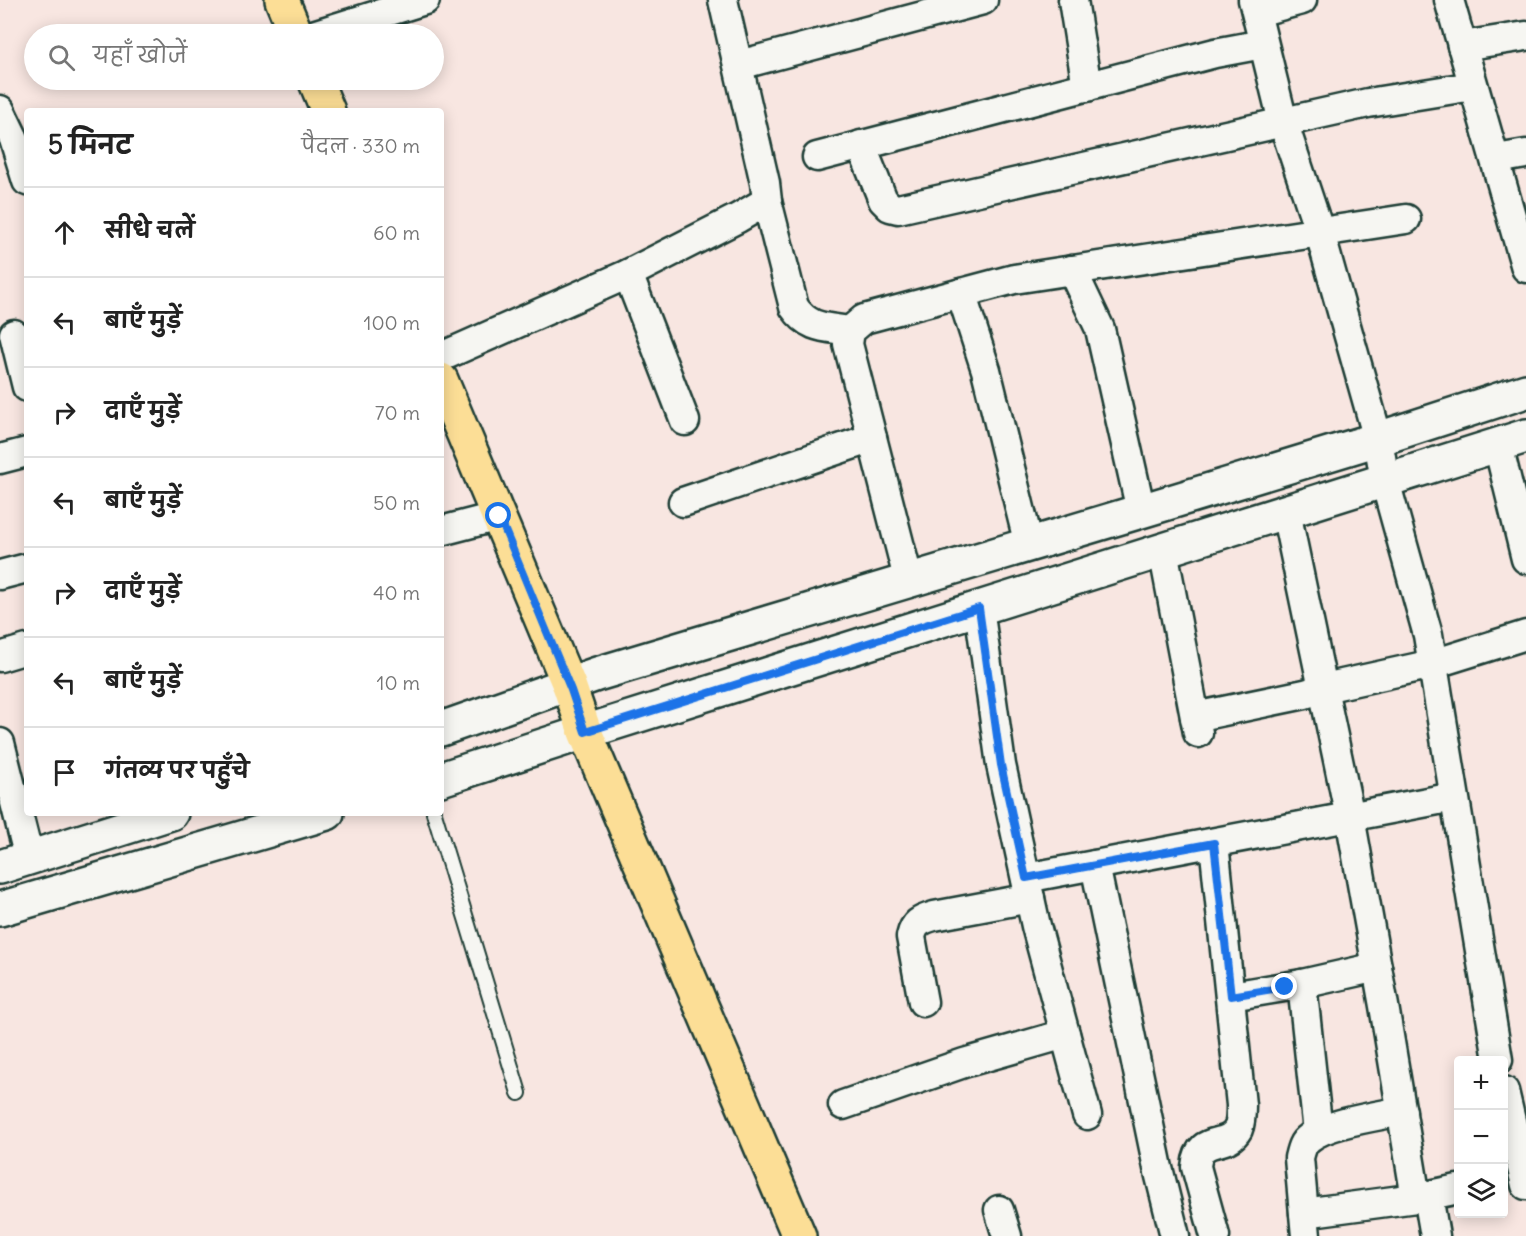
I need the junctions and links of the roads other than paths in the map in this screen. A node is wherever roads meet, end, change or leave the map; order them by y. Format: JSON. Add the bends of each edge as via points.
{"nodes":[{"id":1,"x":282,"y":0,"type":"edge"},
{"id":2,"x":425,"y":0,"type":"edge"},
{"id":3,"x":723,"y":0,"type":"edge"},
{"id":4,"x":983,"y":0,"type":"edge"},
{"id":5,"x":1073,"y":0,"type":"edge"},
{"id":6,"x":1302,"y":0,"type":"edge"},
{"id":7,"x":1449,"y":0,"type":"edge"},
{"id":8,"x":946,"y":4,"type":"edge"},
{"id":9,"x":1255,"y":6,"type":"edge"},
{"id":10,"x":292,"y":24,"type":"edge"},
{"id":11,"x":348,"y":24,"type":"edge"},
{"id":12,"x":1526,"y":36,"type":"edge"},
{"id":13,"x":1263,"y":44,"type":"junction"},
{"id":14,"x":1462,"y":45,"type":"junction"},
{"id":15,"x":739,"y":65,"type":"junction"},
{"id":16,"x":1473,"y":86,"type":"junction"},
{"id":17,"x":1087,"y":87,"type":"junction"},
{"id":18,"x":319,"y":90,"type":"edge"},
{"id":19,"x":327,"y":108,"type":"edge"},
{"id":20,"x":0,"y":110,"type":"edge"},
{"id":21,"x":1282,"y":123,"type":"junction"},
{"id":22,"x":861,"y":145,"type":"junction"},
{"id":23,"x":1526,"y":153,"type":"edge"},
{"id":24,"x":817,"y":157,"type":"dead end"},
{"id":25,"x":1496,"y":159,"type":"junction"},
{"id":26,"x":24,"y":171,"type":"edge"},
{"id":27,"x":767,"y":201,"type":"junction"},
{"id":28,"x":1406,"y":219,"type":"dead end"},
{"id":29,"x":1320,"y":232,"type":"junction"},
{"id":30,"x":1526,"y":268,"type":"edge"},
{"id":31,"x":1072,"y":270,"type":"junction"},
{"id":32,"x":628,"y":274,"type":"junction"},
{"id":33,"x":961,"y":293,"type":"junction"},
{"id":34,"x":14,"y":330,"type":"edge"},
{"id":35,"x":850,"y":331,"type":"junction"},
{"id":36,"x":444,"y":356,"type":"edge"},
{"id":37,"x":24,"y":374,"type":"edge"},
{"id":38,"x":444,"y":387,"type":"edge"},
{"id":39,"x":1526,"y":391,"type":"edge"},
{"id":40,"x":685,"y":422,"type":"dead end"},
{"id":41,"x":872,"y":438,"type":"junction"},
{"id":42,"x":1512,"y":441,"type":"edge"},
{"id":43,"x":24,"y":453,"type":"edge"},
{"id":44,"x":0,"y":459,"type":"edge"},
{"id":45,"x":1381,"y":460,"type":"junction"},
{"id":46,"x":683,"y":502,"type":"dead end"},
{"id":47,"x":1141,"y":511,"type":"junction"},
{"id":48,"x":1286,"y":512,"type":"junction"},
{"id":49,"x":499,"y":516,"type":"junction"},
{"id":50,"x":444,"y":530,"type":"edge"},
{"id":51,"x":1029,"y":545,"type":"junction"},
{"id":52,"x":1163,"y":550,"type":"junction"},
{"id":53,"x":1526,"y":559,"type":"edge"},
{"id":54,"x":24,"y":569,"type":"edge"},
{"id":55,"x":0,"y":575,"type":"edge"},
{"id":56,"x":909,"y":582,"type":"junction"},
{"id":57,"x":979,"y":608,"type":"junction"},
{"id":58,"x":1526,"y":636,"type":"edge"},
{"id":59,"x":24,"y":650,"type":"edge"},
{"id":60,"x":0,"y":657,"type":"edge"},
{"id":61,"x":1432,"y":664,"type":"junction"},
{"id":62,"x":570,"y":688,"type":"junction"},
{"id":63,"x":1324,"y":688,"type":"junction"},
{"id":64,"x":584,"y":726,"type":"junction"},
{"id":65,"x":444,"y":728,"type":"edge"},
{"id":66,"x":0,"y":743,"type":"edge"},
{"id":67,"x":444,"y":778,"type":"edge"},
{"id":68,"x":1454,"y":797,"type":"junction"},
{"id":69,"x":161,"y":816,"type":"edge"},
{"id":70,"x":317,"y":816,"type":"edge"},
{"id":71,"x":435,"y":816,"type":"edge"},
{"id":72,"x":1350,"y":817,"type":"junction"},
{"id":73,"x":1214,"y":843,"type":"junction"},
{"id":74,"x":15,"y":862,"type":"edge"},
{"id":75,"x":1095,"y":865,"type":"junction"},
{"id":76,"x":1028,"y":888,"type":"junction"},
{"id":77,"x":0,"y":909,"type":"edge"},
{"id":78,"x":1377,"y":967,"type":"junction"},
{"id":79,"x":1302,"y":984,"type":"junction"},
{"id":80,"x":1231,"y":996,"type":"junction"},
{"id":81,"x":923,"y":1002,"type":"dead end"},
{"id":82,"x":1065,"y":1034,"type":"junction"},
{"id":83,"x":1497,"y":1056,"type":"edge"},
{"id":84,"x":519,"y":1093,"type":"dead end"},
{"id":85,"x":843,"y":1105,"type":"dead end"},
{"id":86,"x":1506,"y":1110,"type":"edge"},
{"id":87,"x":1402,"y":1111,"type":"junction"},
{"id":88,"x":1087,"y":1115,"type":"dead end"},
{"id":89,"x":1318,"y":1132,"type":"junction"},
{"id":90,"x":1518,"y":1179,"type":"edge"},
{"id":91,"x":1454,"y":1190,"type":"edge"},
{"id":92,"x":1422,"y":1197,"type":"junction"},
{"id":93,"x":1305,"y":1224,"type":"edge"},
{"id":94,"x":799,"y":1236,"type":"edge"},
{"id":95,"x":1175,"y":1236,"type":"edge"},
{"id":96,"x":1215,"y":1236,"type":"edge"},
{"id":97,"x":1435,"y":1236,"type":"edge"}],
"edges":[{"from":1,"to":10,"type":"main road"},
{"from":2,"to":11,"type":"street"},
{"from":3,"to":15,"type":"street"},
{"from":4,"to":8,"type":"street"},
{"from":5,"to":17,"type":"street"},
{"from":6,"to":9,"type":"street"},
{"from":7,"to":14,"type":"street"},
{"from":8,"to":15,"type":"street"},
{"from":9,"to":13,"type":"street"},
{"from":12,"to":14,"type":"street"},
{"from":13,"to":17,"type":"street"},
{"from":13,"to":21,"type":"street"},
{"from":14,"to":16,"type":"street"},
{"from":15,"to":27,"type":"street"},
{"from":16,"to":21,"type":"street","via":[[1368,103]]},
{"from":16,"to":25,"type":"street"},
{"from":17,"to":22,"type":"street"},
{"from":18,"to":19,"type":"main road"},
{"from":20,"to":26,"type":"street"},
{"from":21,"to":22,"type":"street","via":[[898,209],[883,200]]},
{"from":21,"to":29,"type":"street"},
{"from":22,"to":24,"type":"street"},
{"from":23,"to":25,"type":"street"},
{"from":25,"to":30,"type":"street"},
{"from":27,"to":32,"type":"street"},
{"from":27,"to":35,"type":"street","via":[[794,307],[801,318],[812,325]]},
{"from":28,"to":29,"type":"street"},
{"from":29,"to":31,"type":"street"},
{"from":29,"to":45,"type":"street"},
{"from":31,"to":33,"type":"street"},
{"from":31,"to":47,"type":"street","via":[[1100,329]]},
{"from":32,"to":36,"type":"street"},
{"from":32,"to":40,"type":"street"},
{"from":33,"to":35,"type":"street","via":[[864,320]]},
{"from":33,"to":51,"type":"street","via":[[986,370]]},
{"from":34,"to":37,"type":"street"},
{"from":35,"to":41,"type":"street","via":[[848,344]]},
{"from":38,"to":49,"type":"main road"},
{"from":39,"to":45,"type":"street"},
{"from":41,"to":46,"type":"street"},
{"from":41,"to":56,"type":"street"},
{"from":42,"to":45,"type":"street"},
{"from":42,"to":53,"type":"street"},
{"from":43,"to":44,"type":"street"},
{"from":45,"to":47,"type":"street"},
{"from":45,"to":48,"type":"street"},
{"from":45,"to":61,"type":"street","via":[[1421,607]]},
{"from":47,"to":51,"type":"street"},
{"from":48,"to":52,"type":"street"},
{"from":48,"to":63,"type":"street"},
{"from":49,"to":50,"type":"street"},
{"from":49,"to":62,"type":"main road"},
{"from":51,"to":56,"type":"street"},
{"from":52,"to":57,"type":"street"},
{"from":52,"to":63,"type":"street","via":[[1196,725]]},
{"from":54,"to":55,"type":"street"},
{"from":56,"to":62,"type":"street","via":[[597,674]]},
{"from":57,"to":64,"type":"street"},
{"from":57,"to":76,"type":"street","via":[[1001,765]]},
{"from":58,"to":61,"type":"street"},
{"from":59,"to":60,"type":"street"},
{"from":61,"to":63,"type":"street"},
{"from":61,"to":68,"type":"street"},
{"from":62,"to":64,"type":"main road"},
{"from":62,"to":65,"type":"street"},
{"from":63,"to":72,"type":"street"},
{"from":64,"to":67,"type":"street"},
{"from":64,"to":94,"type":"main road"},
{"from":66,"to":74,"type":"street"},
{"from":68,"to":72,"type":"street"},
{"from":68,"to":83,"type":"street"},
{"from":69,"to":74,"type":"street"},
{"from":70,"to":77,"type":"street"},
{"from":71,"to":84,"type":"lane"},
{"from":72,"to":73,"type":"street"},
{"from":72,"to":78,"type":"street"},
{"from":73,"to":75,"type":"street"},
{"from":73,"to":80,"type":"street"},
{"from":75,"to":76,"type":"street"},
{"from":75,"to":95,"type":"street"},
{"from":76,"to":81,"type":"street","via":[[921,920],[914,927],[911,937]]},
{"from":76,"to":82,"type":"street"},
{"from":78,"to":79,"type":"street"},
{"from":78,"to":87,"type":"street"},
{"from":79,"to":80,"type":"street"},
{"from":79,"to":89,"type":"street"},
{"from":80,"to":96,"type":"street","via":[[1241,1105],[1239,1126],[1233,1136],[1200,1150],[1196,1167]]},
{"from":82,"to":85,"type":"street","via":[[964,1063]]},
{"from":82,"to":88,"type":"street"},
{"from":86,"to":90,"type":"street"},
{"from":87,"to":89,"type":"street"},
{"from":87,"to":92,"type":"street"},
{"from":89,"to":93,"type":"street","via":[[1301,1148],[1299,1158]]},
{"from":91,"to":92,"type":"street"},
{"from":92,"to":93,"type":"street"},
{"from":92,"to":97,"type":"street"}]}
